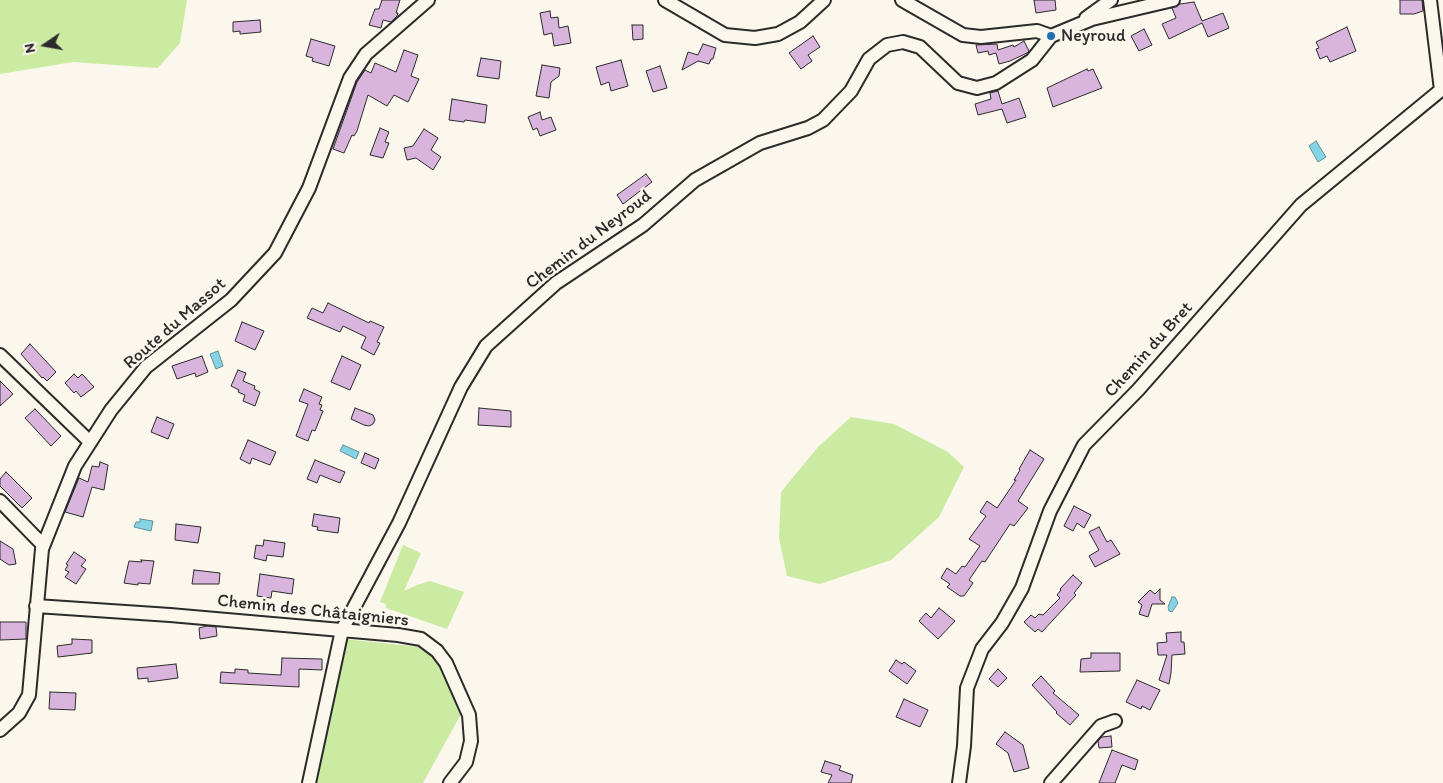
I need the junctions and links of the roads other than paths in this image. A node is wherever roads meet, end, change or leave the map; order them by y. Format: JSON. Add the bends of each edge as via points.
{"nodes":[{"id":1,"x":428,"y":0,"type":"edge"},
{"id":2,"x":665,"y":0,"type":"edge"},
{"id":3,"x":824,"y":0,"type":"edge"},
{"id":4,"x":902,"y":0,"type":"edge"},
{"id":5,"x":1111,"y":0,"type":"edge"},
{"id":6,"x":1173,"y":0,"type":"edge"},
{"id":7,"x":1430,"y":0,"type":"edge"},
{"id":8,"x":1074,"y":27,"type":"junction"},
{"id":9,"x":1051,"y":36,"type":"junction"},
{"id":10,"x":0,"y":355,"type":"edge"},
{"id":11,"x":90,"y":442,"type":"junction"},
{"id":12,"x":0,"y":501,"type":"edge"},
{"id":13,"x":44,"y":545,"type":"junction"},
{"id":14,"x":36,"y":606,"type":"junction"},
{"id":15,"x":342,"y":630,"type":"junction"},
{"id":16,"x":1115,"y":721,"type":"dead end"},
{"id":17,"x":0,"y":730,"type":"edge"},
{"id":18,"x":309,"y":783,"type":"edge"},
{"id":19,"x":450,"y":783,"type":"edge"},
{"id":20,"x":959,"y":783,"type":"edge"},
{"id":21,"x":1051,"y":783,"type":"edge"}],
"edges":[{"from":1,"to":11,"type":"street","name":"Route du Massot","via":[[366,54],[350,78],[309,188],[275,253],[231,300],[146,368],[111,410]]},
{"from":2,"to":3,"type":"street","via":[[725,36],[755,38],[778,34],[800,22]]},
{"from":4,"to":9,"type":"street","via":[[962,35],[981,37],[1037,31]]},
{"from":5,"to":8,"type":"street"},
{"from":6,"to":8,"type":"street","via":[[1092,19]]},
{"from":7,"to":20,"type":"street","name":"Chemin du Bret","via":[[1441,90],[1301,205],[1138,390],[1084,445],[1050,512],[1022,588],[1002,624],[982,649],[967,688]]},
{"from":8,"to":9,"type":"street"},
{"from":9,"to":15,"type":"street","name":"Chemin du Neyroud","via":[[1032,60],[996,83],[977,88],[958,83],[920,47],[903,42],[887,46],[870,59],[851,91],[823,120],[760,143],[696,180],[643,225],[556,283],[486,346],[461,387],[398,523]]},
{"from":10,"to":11,"type":"street"},
{"from":11,"to":13,"type":"street","name":"Route du Massot","via":[[75,466]]},
{"from":12,"to":13,"type":"street"},
{"from":13,"to":14,"type":"street","name":"Route du Massot"},
{"from":14,"to":15,"type":"street","name":"Chemin des Châtaigniers"},
{"from":14,"to":17,"type":"street","name":"Route du Massot","via":[[29,695],[19,713]]},
{"from":15,"to":18,"type":"street","name":"Chemin du Neyroud"},
{"from":15,"to":19,"type":"street","name":"Chemin des Châtaigniers","via":[[421,639],[437,651],[469,716],[471,741],[466,762]]},
{"from":16,"to":21,"type":"street","via":[[1102,726]]}]}
